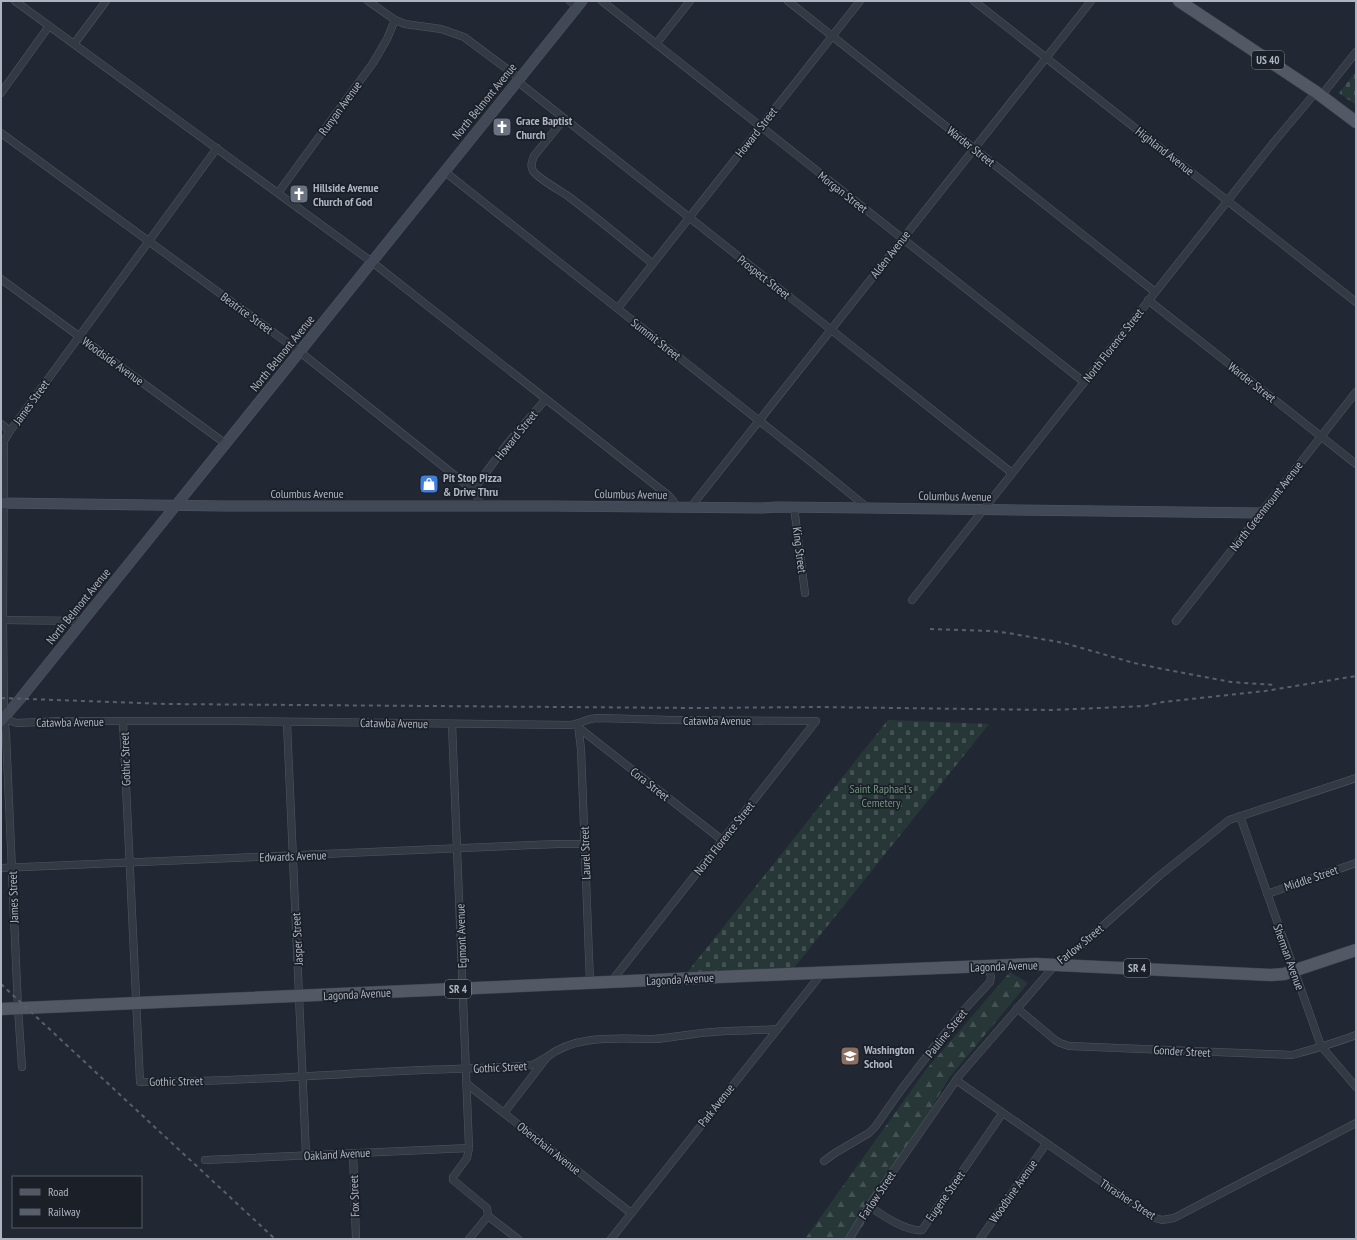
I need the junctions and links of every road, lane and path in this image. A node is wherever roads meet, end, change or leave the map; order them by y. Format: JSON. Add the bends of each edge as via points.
{"nodes":[{"id":1,"x":15,"y":1,"type":"edge"},
{"id":2,"x":106,"y":1,"type":"edge"},
{"id":3,"x":368,"y":1,"type":"edge"},
{"id":4,"x":602,"y":1,"type":"edge"},
{"id":5,"x":690,"y":1,"type":"edge"},
{"id":6,"x":788,"y":1,"type":"edge"},
{"id":7,"x":860,"y":1,"type":"edge"},
{"id":8,"x":974,"y":1,"type":"edge"},
{"id":9,"x":1091,"y":1,"type":"edge"},
{"id":10,"x":1179,"y":1,"type":"edge"},
{"id":11,"x":576,"y":3,"type":"edge"},
{"id":12,"x":395,"y":20,"type":"junction"},
{"id":13,"x":49,"y":26,"type":"junction"},
{"id":14,"x":832,"y":36,"type":"junction"},
{"id":15,"x":74,"y":44,"type":"junction"},
{"id":16,"x":656,"y":44,"type":"junction"},
{"id":17,"x":1356,"y":52,"type":"edge"},
{"id":18,"x":1046,"y":58,"type":"junction"},
{"id":19,"x":517,"y":79,"type":"junction"},
{"id":20,"x":1,"y":93,"type":"edge"},
{"id":21,"x":1318,"y":94,"type":"junction"},
{"id":22,"x":564,"y":119,"type":"junction"},
{"id":23,"x":1356,"y":122,"type":"edge"},
{"id":24,"x":761,"y":127,"type":"junction"},
{"id":25,"x":1,"y":133,"type":"edge"},
{"id":26,"x":217,"y":148,"type":"junction"},
{"id":27,"x":974,"y":148,"type":"junction"},
{"id":28,"x":444,"y":171,"type":"junction"},
{"id":29,"x":278,"y":193,"type":"junction"},
{"id":30,"x":1228,"y":201,"type":"junction"},
{"id":31,"x":689,"y":218,"type":"junction"},
{"id":32,"x":902,"y":239,"type":"junction"},
{"id":33,"x":149,"y":241,"type":"junction"},
{"id":34,"x":372,"y":262,"type":"junction"},
{"id":35,"x":653,"y":264,"type":"junction"},
{"id":36,"x":1,"y":279,"type":"edge"},
{"id":37,"x":1155,"y":292,"type":"junction"},
{"id":38,"x":1148,"y":300,"type":"junction"},
{"id":39,"x":1356,"y":302,"type":"edge"},
{"id":40,"x":618,"y":308,"type":"junction"},
{"id":41,"x":831,"y":330,"type":"junction"},
{"id":42,"x":79,"y":336,"type":"junction"},
{"id":43,"x":300,"y":352,"type":"junction"},
{"id":44,"x":1084,"y":382,"type":"junction"},
{"id":45,"x":1356,"y":392,"type":"edge"},
{"id":46,"x":546,"y":400,"type":"junction"},
{"id":47,"x":760,"y":421,"type":"junction"},
{"id":48,"x":1,"y":424,"type":"edge"},
{"id":49,"x":10,"y":431,"type":"junction"},
{"id":50,"x":1321,"y":437,"type":"junction"},
{"id":51,"x":226,"y":444,"type":"junction"},
{"id":52,"x":1356,"y":464,"type":"edge"},
{"id":53,"x":1012,"y":473,"type":"junction"},
{"id":54,"x":473,"y":490,"type":"junction"},
{"id":55,"x":2,"y":503,"type":"edge"},
{"id":56,"x":176,"y":505,"type":"junction"},
{"id":57,"x":480,"y":507,"type":"junction"},
{"id":58,"x":794,"y":507,"type":"junction"},
{"id":59,"x":675,"y":508,"type":"junction"},
{"id":60,"x":690,"y":508,"type":"junction"},
{"id":61,"x":868,"y":508,"type":"junction"},
{"id":62,"x":983,"y":510,"type":"junction"},
{"id":63,"x":1261,"y":513,"type":"junction"},
{"id":64,"x":805,"y":593,"type":"dead end"},
{"id":65,"x":912,"y":600,"type":"dead end"},
{"id":66,"x":2,"y":620,"type":"edge"},
{"id":67,"x":1176,"y":620,"type":"dead end"},
{"id":68,"x":83,"y":621,"type":"junction"},
{"id":69,"x":2,"y":720,"type":"edge"},
{"id":70,"x":783,"y":720,"type":"joint"},
{"id":71,"x":124,"y":722,"type":"junction"},
{"id":72,"x":287,"y":723,"type":"junction"},
{"id":73,"x":452,"y":724,"type":"junction"},
{"id":74,"x":578,"y":726,"type":"junction"},
{"id":75,"x":1356,"y":778,"type":"edge"},
{"id":76,"x":1240,"y":816,"type":"junction"},
{"id":77,"x":722,"y":840,"type":"junction"},
{"id":78,"x":584,"y":844,"type":"junction"},
{"id":79,"x":457,"y":849,"type":"junction"},
{"id":80,"x":294,"y":856,"type":"junction"},
{"id":81,"x":129,"y":863,"type":"junction"},
{"id":82,"x":1356,"y":863,"type":"edge"},
{"id":83,"x":1,"y":868,"type":"edge"},
{"id":84,"x":12,"y":868,"type":"junction"},
{"id":85,"x":1267,"y":894,"type":"junction"},
{"id":86,"x":1356,"y":950,"type":"edge"},
{"id":87,"x":1055,"y":965,"type":"junction"},
{"id":88,"x":988,"y":966,"type":"junction"},
{"id":89,"x":1294,"y":971,"type":"junction"},
{"id":90,"x":822,"y":972,"type":"junction"},
{"id":91,"x":611,"y":982,"type":"junction"},
{"id":92,"x":590,"y":983,"type":"junction"},
{"id":93,"x":463,"y":989,"type":"junction"},
{"id":94,"x":300,"y":996,"type":"junction"},
{"id":95,"x":135,"y":1004,"type":"junction"},
{"id":96,"x":18,"y":1008,"type":"junction"},
{"id":97,"x":1016,"y":1008,"type":"junction"},
{"id":98,"x":1,"y":1009,"type":"edge"},
{"id":99,"x":777,"y":1029,"type":"junction"},
{"id":100,"x":1356,"y":1035,"type":"edge"},
{"id":101,"x":1321,"y":1046,"type":"junction"},
{"id":102,"x":547,"y":1057,"type":"junction"},
{"id":103,"x":22,"y":1067,"type":"dead end"},
{"id":104,"x":466,"y":1068,"type":"junction"},
{"id":105,"x":303,"y":1077,"type":"junction"},
{"id":106,"x":956,"y":1080,"type":"junction"},
{"id":107,"x":467,"y":1084,"type":"junction"},
{"id":108,"x":1356,"y":1087,"type":"edge"},
{"id":109,"x":504,"y":1113,"type":"junction"},
{"id":110,"x":1002,"y":1114,"type":"junction"},
{"id":111,"x":1356,"y":1123,"type":"edge"},
{"id":112,"x":1046,"y":1144,"type":"junction"},
{"id":113,"x":469,"y":1148,"type":"junction"},
{"id":114,"x":353,"y":1153,"type":"junction"},
{"id":115,"x":306,"y":1155,"type":"junction"},
{"id":116,"x":205,"y":1160,"type":"dead end"},
{"id":117,"x":824,"y":1161,"type":"dead end"},
{"id":118,"x":869,"y":1206,"type":"junction"},
{"id":119,"x":631,"y":1213,"type":"junction"},
{"id":120,"x":488,"y":1216,"type":"junction"},
{"id":121,"x":356,"y":1239,"type":"edge"},
{"id":122,"x":470,"y":1239,"type":"edge"},
{"id":123,"x":518,"y":1239,"type":"edge"},
{"id":124,"x":611,"y":1239,"type":"edge"},
{"id":125,"x":849,"y":1239,"type":"edge"},
{"id":126,"x":980,"y":1239,"type":"edge"}],
"edges":[{"from":1,"to":13,"type":"street"},
{"from":2,"to":15,"type":"street"},
{"from":3,"to":12,"type":"street","name":"Prospect Street"},
{"from":4,"to":16,"type":"street","name":"Morgan Street"},
{"from":5,"to":16,"type":"street"},
{"from":6,"to":14,"type":"street","name":"Warder Street"},
{"from":7,"to":14,"type":"street","name":"Howard Street"},
{"from":8,"to":18,"type":"street","name":"Highland Avenue"},
{"from":9,"to":18,"type":"street","name":"Alden Avenue"},
{"from":10,"to":21,"type":"main road","number":"US 40"},
{"from":11,"to":19,"type":"street","name":"North Belmont Avenue"},
{"from":12,"to":19,"type":"street","name":"Prospect Street","via":[[405,24],[441,29],[464,37]]},
{"from":12,"to":29,"type":"street","name":"Runyan Avenue","via":[[373,63]]},
{"from":13,"to":15,"type":"street"},
{"from":13,"to":20,"type":"street"},
{"from":14,"to":24,"type":"street","name":"Howard Street"},
{"from":14,"to":27,"type":"street","name":"Warder Street"},
{"from":15,"to":26,"type":"street"},
{"from":16,"to":24,"type":"street","name":"Morgan Street"},
{"from":17,"to":21,"type":"street","name":"North Florence Street"},
{"from":18,"to":27,"type":"street","name":"Alden Avenue"},
{"from":18,"to":30,"type":"street","name":"Highland Avenue"},
{"from":19,"to":22,"type":"street","name":"Prospect Street"},
{"from":19,"to":28,"type":"street","name":"North Belmont Avenue"},
{"from":21,"to":23,"type":"main road","number":"US 40"},
{"from":21,"to":30,"type":"street","name":"North Florence Street"},
{"from":22,"to":31,"type":"street","name":"Prospect Street"},
{"from":22,"to":35,"type":"street","via":[[534,156],[531,162],[533,171]]},
{"from":24,"to":31,"type":"street","name":"Howard Street"},
{"from":24,"to":32,"type":"street","name":"Morgan Street"},
{"from":25,"to":33,"type":"street","name":"Beatrice Street"},
{"from":26,"to":29,"type":"street"},
{"from":26,"to":33,"type":"street","name":"James Street"},
{"from":27,"to":32,"type":"street","name":"Alden Avenue"},
{"from":27,"to":37,"type":"street","name":"Warder Street"},
{"from":28,"to":34,"type":"street","name":"North Belmont Avenue"},
{"from":28,"to":40,"type":"street","name":"Summit Street"},
{"from":29,"to":34,"type":"street"},
{"from":30,"to":37,"type":"street","name":"North Florence Street"},
{"from":30,"to":39,"type":"street","name":"Highland Avenue"},
{"from":31,"to":35,"type":"street","name":"Howard Street"},
{"from":31,"to":41,"type":"street","name":"Prospect Street"},
{"from":32,"to":41,"type":"street","name":"Alden Avenue"},
{"from":32,"to":44,"type":"street","name":"Morgan Street"},
{"from":33,"to":42,"type":"street","name":"James Street"},
{"from":33,"to":43,"type":"street","name":"Beatrice Street"},
{"from":34,"to":43,"type":"street","name":"North Belmont Avenue"},
{"from":34,"to":46,"type":"street"},
{"from":35,"to":40,"type":"street","name":"Howard Street"},
{"from":36,"to":42,"type":"street","name":"Woodside Avenue"},
{"from":37,"to":38,"type":"street","name":"North Florence Street"},
{"from":38,"to":44,"type":"street","name":"North Florence Street"},
{"from":38,"to":50,"type":"street","name":"Warder Street"},
{"from":40,"to":47,"type":"street","name":"Summit Street"},
{"from":41,"to":47,"type":"street","name":"Alden Avenue"},
{"from":41,"to":53,"type":"street","name":"Prospect Street"},
{"from":42,"to":49,"type":"street","name":"James Street"},
{"from":42,"to":51,"type":"street","name":"Woodside Avenue"},
{"from":43,"to":51,"type":"street","name":"North Belmont Avenue"},
{"from":43,"to":54,"type":"street","name":"Beatrice Street"},
{"from":44,"to":53,"type":"street","name":"North Florence Street"},
{"from":45,"to":50,"type":"street","name":"North Greenmount Avenue"},
{"from":46,"to":54,"type":"street","name":"Howard Street","via":[[508,443]]},
{"from":46,"to":59,"type":"street","via":[[669,496]]},
{"from":47,"to":60,"type":"street","name":"Alden Avenue"},
{"from":47,"to":61,"type":"street","name":"Summit Street"},
{"from":48,"to":49,"type":"street"},
{"from":49,"to":55,"type":"street","name":"James Street","via":[[4,444]]},
{"from":50,"to":52,"type":"street","name":"Warder Street"},
{"from":50,"to":63,"type":"street","name":"North Greenmount Avenue"},
{"from":51,"to":56,"type":"street","name":"North Belmont Avenue"},
{"from":53,"to":62,"type":"street","name":"North Florence Street"},
{"from":54,"to":57,"type":"street","name":"Beatrice Street"},
{"from":55,"to":56,"type":"street","name":"Columbus Avenue"},
{"from":55,"to":66,"type":"street","name":"James Street"},
{"from":56,"to":57,"type":"street","name":"Columbus Avenue"},
{"from":56,"to":68,"type":"street","name":"North Belmont Avenue"},
{"from":57,"to":59,"type":"street","name":"Columbus Avenue"},
{"from":58,"to":60,"type":"street","name":"Columbus Avenue"},
{"from":58,"to":61,"type":"street","name":"Columbus Avenue"},
{"from":58,"to":64,"type":"street","name":"King Street"},
{"from":59,"to":60,"type":"street","name":"Columbus Avenue"},
{"from":61,"to":62,"type":"street","name":"Columbus Avenue"},
{"from":62,"to":63,"type":"street","name":"Columbus Avenue"},
{"from":62,"to":65,"type":"street","name":"North Florence Street"},
{"from":63,"to":67,"type":"street","name":"North Greenmount Avenue"},
{"from":66,"to":68,"type":"street"},
{"from":66,"to":69,"type":"street","name":"James Street"},
{"from":68,"to":69,"type":"street","name":"North Belmont Avenue"},
{"from":69,"to":71,"type":"street","name":"Catawba Avenue","via":[[16,723]]},
{"from":69,"to":84,"type":"street","name":"James Street","via":[[6,734]]},
{"from":70,"to":74,"type":"street","name":"Catawba Avenue","via":[[598,718],[587,720]]},
{"from":70,"to":77,"type":"street","name":"North Florence Street","via":[[816,721]]},
{"from":71,"to":72,"type":"street","name":"Catawba Avenue"},
{"from":71,"to":81,"type":"street","name":"Gothic Street"},
{"from":72,"to":73,"type":"street","name":"Catawba Avenue"},
{"from":72,"to":80,"type":"street","name":"Jasper Street"},
{"from":73,"to":74,"type":"street","name":"Catawba Avenue"},
{"from":73,"to":79,"type":"street","name":"Egmont Avenue"},
{"from":74,"to":77,"type":"street","name":"Cora Street"},
{"from":74,"to":78,"type":"street","name":"Laurel Street"},
{"from":75,"to":76,"type":"street","name":"Farlow Street"},
{"from":76,"to":85,"type":"street","name":"Sherman Avenue"},
{"from":76,"to":87,"type":"street","name":"Farlow Street","via":[[1229,820],[1159,876],[1071,954]]},
{"from":77,"to":91,"type":"street","name":"North Florence Street"},
{"from":78,"to":79,"type":"street","name":"Edwards Avenue"},
{"from":78,"to":92,"type":"street","name":"Laurel Street"},
{"from":79,"to":80,"type":"street","name":"Edwards Avenue"},
{"from":79,"to":93,"type":"street","name":"Egmont Avenue"},
{"from":80,"to":81,"type":"street","name":"Edwards Avenue"},
{"from":80,"to":94,"type":"street","name":"Jasper Street"},
{"from":81,"to":84,"type":"street","name":"Edwards Avenue"},
{"from":81,"to":95,"type":"street","name":"Gothic Street"},
{"from":82,"to":85,"type":"street","name":"Middle Street"},
{"from":83,"to":84,"type":"street","name":"Edwards Avenue"},
{"from":84,"to":96,"type":"street","name":"James Street"},
{"from":85,"to":89,"type":"street","name":"Sherman Avenue"},
{"from":86,"to":89,"type":"main road","name":"Lagonda Avenue","number":"SR 4"},
{"from":87,"to":88,"type":"main road","name":"Lagonda Avenue","number":"SR 4"},
{"from":87,"to":89,"type":"main road","name":"Lagonda Avenue","number":"SR 4","via":[[1272,975]]},
{"from":87,"to":97,"type":"street","name":"Farlow Street"},
{"from":88,"to":90,"type":"main road","name":"Lagonda Avenue","number":"SR 4"},
{"from":88,"to":117,"type":"street","name":"Pauline Street","via":[[990,982],[934,1047],[875,1127]]},
{"from":89,"to":101,"type":"street","name":"Sherman Avenue"},
{"from":90,"to":91,"type":"main road","name":"Lagonda Avenue","number":"SR 4"},
{"from":90,"to":99,"type":"street","name":"Park Avenue"},
{"from":91,"to":92,"type":"main road","name":"Lagonda Avenue","number":"SR 4"},
{"from":92,"to":93,"type":"main road","name":"Lagonda Avenue","number":"SR 4"},
{"from":93,"to":94,"type":"main road","name":"Lagonda Avenue","number":"SR 4"},
{"from":93,"to":104,"type":"street","name":"Egmont Avenue"},
{"from":94,"to":95,"type":"main road","name":"Lagonda Avenue","number":"SR 4"},
{"from":94,"to":105,"type":"street","name":"Jasper Street"},
{"from":95,"to":96,"type":"main road","name":"Lagonda Avenue","number":"SR 4"},
{"from":95,"to":105,"type":"street","name":"Gothic Street","via":[[140,1082]]},
{"from":96,"to":98,"type":"main road","name":"Lagonda Avenue","number":"SR 4"},
{"from":96,"to":103,"type":"street","name":"James Street"},
{"from":97,"to":101,"type":"street","name":"Gonder Street","via":[[1054,1040],[1069,1046],[1283,1056]]},
{"from":97,"to":106,"type":"street","name":"Farlow Street"},
{"from":99,"to":102,"type":"street","name":"Gothic Street","via":[[713,1032],[652,1039],[595,1039],[564,1047]]},
{"from":99,"to":119,"type":"street","name":"Park Avenue"},
{"from":100,"to":101,"type":"street","name":"Gonder Street","via":[[1331,1045]]},
{"from":101,"to":108,"type":"street","name":"Sherman Avenue"},
{"from":102,"to":104,"type":"street","name":"Gothic Street","via":[[533,1065]]},
{"from":102,"to":109,"type":"street","name":"Gothic Street"},
{"from":104,"to":105,"type":"street","name":"Gothic Street"},
{"from":104,"to":107,"type":"street","name":"Egmont Avenue"},
{"from":105,"to":115,"type":"street","name":"Jasper Street"},
{"from":106,"to":110,"type":"street","name":"Thrasher Street"},
{"from":106,"to":118,"type":"street","name":"Farlow Street"},
{"from":107,"to":109,"type":"street","name":"Obenchain Avenue"},
{"from":107,"to":113,"type":"street","name":"Egmont Avenue"},
{"from":109,"to":119,"type":"street","name":"Obenchain Avenue"},
{"from":110,"to":112,"type":"street","name":"Thrasher Street"},
{"from":110,"to":118,"type":"street","name":"Eugene Street","via":[[922,1230],[906,1228]]},
{"from":111,"to":112,"type":"street","name":"Thrasher Street","via":[[1168,1220],[1152,1217]]},
{"from":112,"to":126,"type":"street","name":"Woodbine Avenue"},
{"from":113,"to":114,"type":"street","name":"Oakland Avenue"},
{"from":113,"to":120,"type":"street","via":[[467,1158],[453,1176],[453,1180],[487,1208]]},
{"from":114,"to":115,"type":"street","name":"Oakland Avenue"},
{"from":114,"to":121,"type":"street","name":"Fox Street"},
{"from":115,"to":116,"type":"street","name":"Oakland Avenue"},
{"from":118,"to":125,"type":"street","name":"Farlow Street"},
{"from":119,"to":124,"type":"street","name":"Park Avenue"},
{"from":120,"to":122,"type":"street"},
{"from":120,"to":123,"type":"street"}]}
